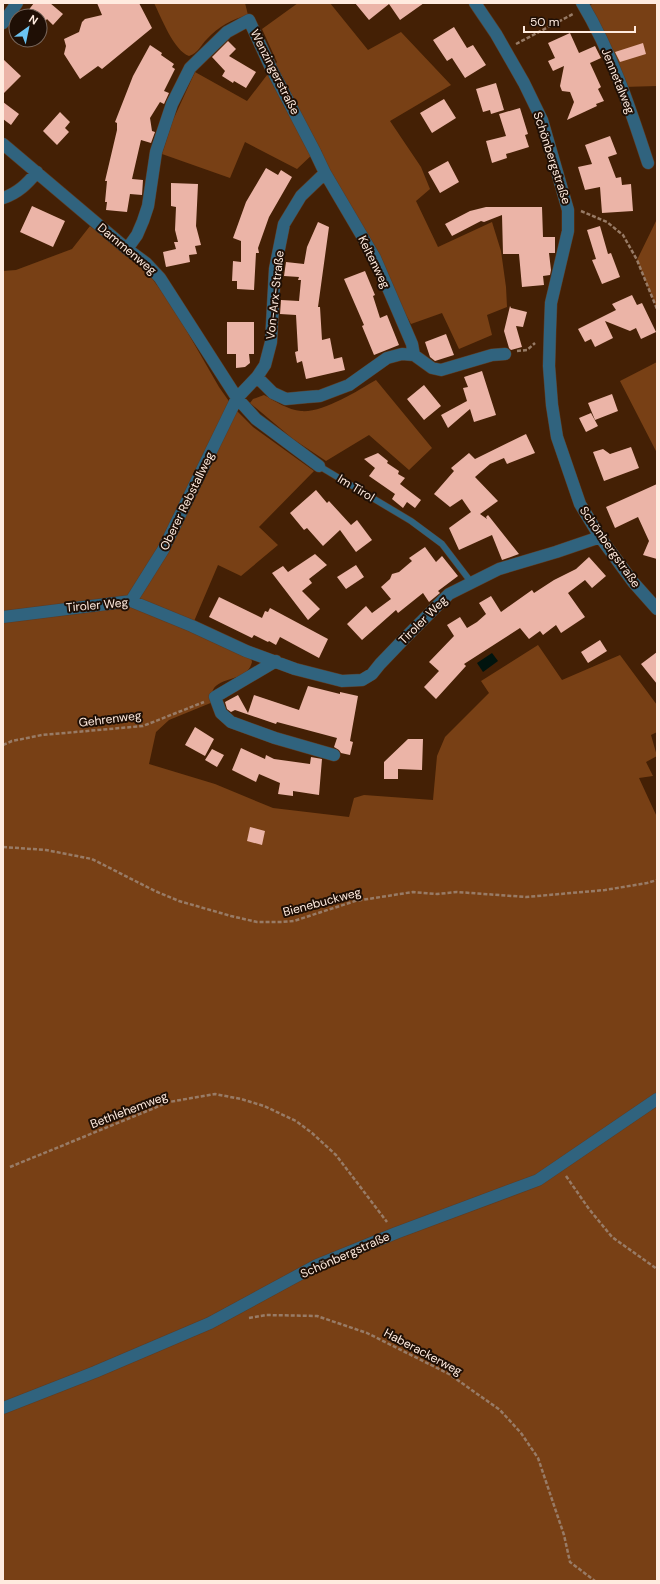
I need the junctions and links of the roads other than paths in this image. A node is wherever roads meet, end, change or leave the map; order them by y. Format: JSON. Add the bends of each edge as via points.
{"nodes":[{"id":1,"x":17,"y":3,"type":"edge"},
{"id":2,"x":475,"y":3,"type":"edge"},
{"id":3,"x":584,"y":5,"type":"edge"},
{"id":4,"x":3,"y":23,"type":"edge"},
{"id":5,"x":3,"y":144,"type":"edge"},
{"id":6,"x":648,"y":162,"type":"dead end"},
{"id":7,"x":37,"y":172,"type":"junction"},
{"id":8,"x":325,"y":174,"type":"junction"},
{"id":9,"x":3,"y":198,"type":"edge"},
{"id":10,"x":127,"y":249,"type":"junction"},
{"id":11,"x":505,"y":354,"type":"dead end"},
{"id":12,"x":414,"y":355,"type":"junction"},
{"id":13,"x":257,"y":377,"type":"junction"},
{"id":14,"x":237,"y":398,"type":"junction"},
{"id":15,"x":319,"y":466,"type":"joint"},
{"id":16,"x":600,"y":537,"type":"junction"},
{"id":17,"x":471,"y":582,"type":"junction"},
{"id":18,"x":131,"y":601,"type":"junction"},
{"id":19,"x":657,"y":610,"type":"edge"},
{"id":20,"x":3,"y":617,"type":"edge"},
{"id":21,"x":276,"y":662,"type":"junction"},
{"id":22,"x":334,"y":755,"type":"dead end"},
{"id":23,"x":657,"y":1099,"type":"edge"},
{"id":24,"x":3,"y":1408,"type":"edge"}],
"edges":[{"from":1,"to":4,"type":"street"},
{"from":2,"to":16,"type":"street","name":"Schönbergstraße","via":[[524,83],[542,120],[568,210],[568,231],[551,303],[549,366],[552,405],[557,437],[580,504]]},
{"from":3,"to":6,"type":"street","name":"Jennetalweg","via":[[622,87]]},
{"from":5,"to":7,"type":"street","name":"Dammenweg"},
{"from":7,"to":9,"type":"street","via":[[25,186],[13,195]]},
{"from":7,"to":10,"type":"street","name":"Dammenweg"},
{"from":8,"to":10,"type":"street","name":"Wenzingerstraße","via":[[249,20],[227,32],[190,68],[172,104],[156,152],[148,206],[143,221]]},
{"from":8,"to":12,"type":"street","name":"Keltenweg","via":[[375,258],[412,344]]},
{"from":8,"to":13,"type":"street","name":"Von-Arx-Straße","via":[[301,196],[284,224],[275,269],[271,342],[265,365]]},
{"from":10,"to":14,"type":"street","name":"Dammenweg","via":[[146,263],[160,278]]},
{"from":11,"to":12,"type":"street","via":[[492,354],[441,370],[432,368]]},
{"from":12,"to":13,"type":"street","via":[[402,354],[387,358],[349,385],[320,396],[286,399],[273,393]]},
{"from":13,"to":14,"type":"street","name":"Von-Arx-Straße"},
{"from":14,"to":15,"type":"street","name":"Im Tirol","via":[[256,419]]},
{"from":14,"to":18,"type":"street","name":"Oberer Rebstallweg","via":[[163,550]]},
{"from":15,"to":17,"type":"lane","name":"Im Tirol","via":[[411,521],[442,544]]},
{"from":16,"to":17,"type":"street","name":"Tiroler Weg","via":[[499,569]]},
{"from":16,"to":19,"type":"street","name":"Schönbergstraße"},
{"from":17,"to":21,"type":"street","name":"Tiroler Weg","via":[[449,594],[372,674],[362,680],[342,681]]},
{"from":18,"to":20,"type":"street","name":"Tiroler Weg"},
{"from":18,"to":21,"type":"street","name":"Tiroler Weg"},
{"from":21,"to":22,"type":"street","via":[[215,697],[221,712],[231,722]]},
{"from":23,"to":24,"type":"street","name":"Schönbergstraße","via":[[538,1180],[316,1265],[197,1329]]}]}
